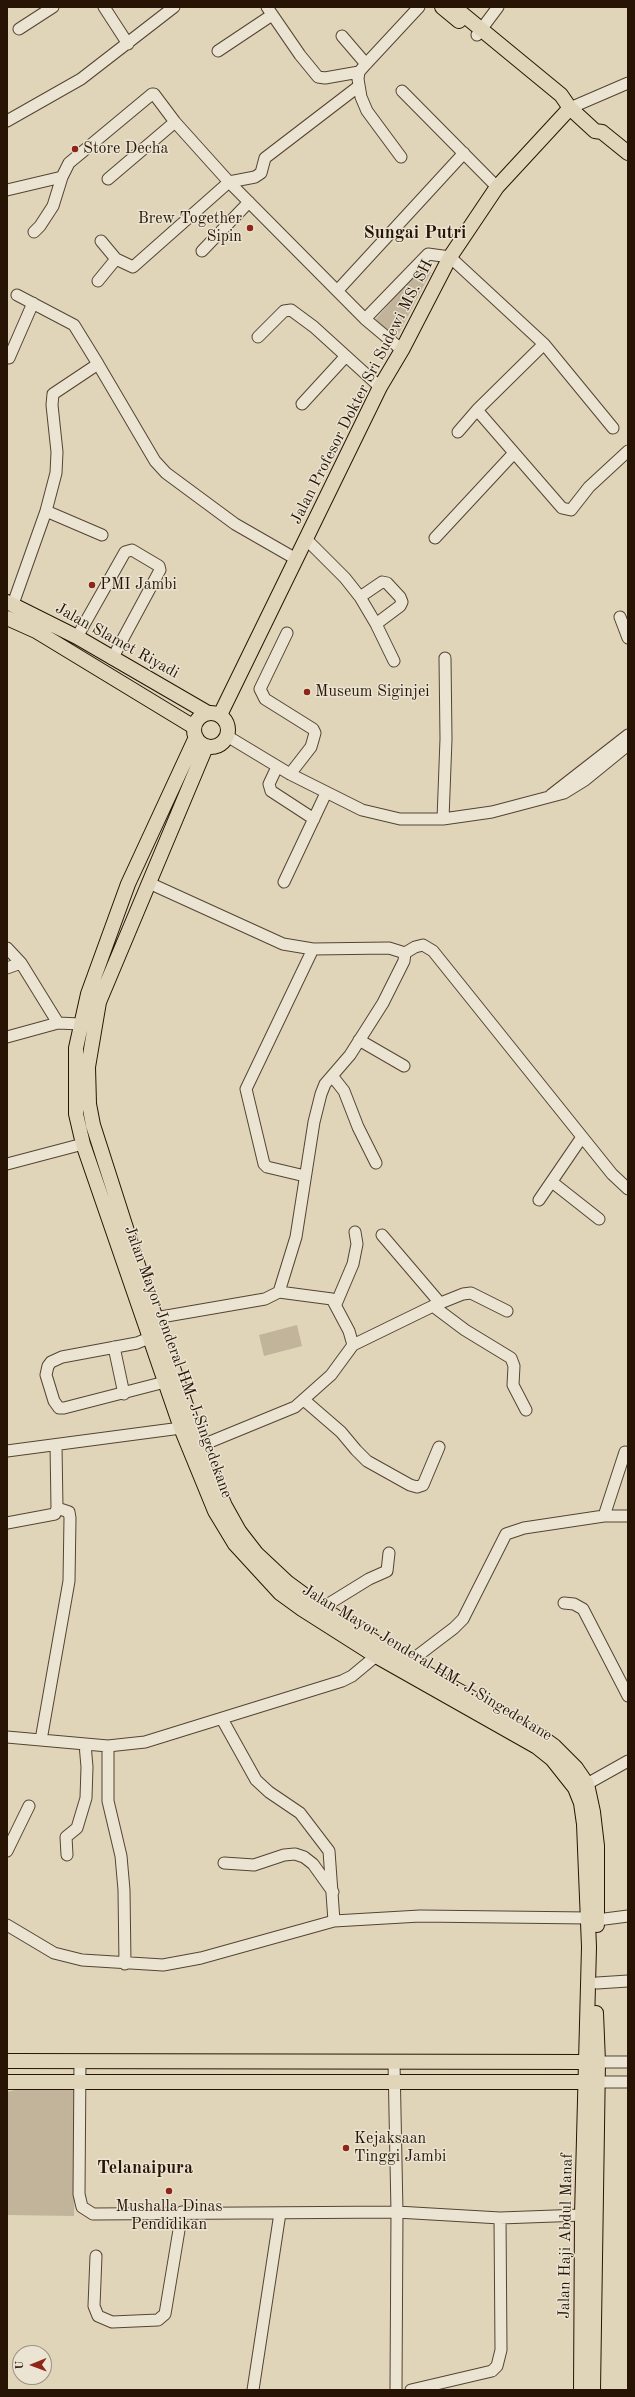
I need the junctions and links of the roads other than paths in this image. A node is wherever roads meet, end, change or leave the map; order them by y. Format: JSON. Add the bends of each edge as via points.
{"nodes":[{"id":1,"x":53,"y":7,"type":"edge"},
{"id":2,"x":104,"y":7,"type":"edge"},
{"id":3,"x":174,"y":7,"type":"edge"},
{"id":4,"x":419,"y":7,"type":"edge"},
{"id":5,"x":442,"y":7,"type":"edge"},
{"id":6,"x":454,"y":7,"type":"edge"},
{"id":7,"x":498,"y":7,"type":"edge"},
{"id":8,"x":270,"y":11,"type":"edge"},
{"id":9,"x":20,"y":29,"type":"dead end"},
{"id":10,"x":479,"y":32,"type":"junction"},
{"id":11,"x":342,"y":36,"type":"dead end"},
{"id":12,"x":128,"y":44,"type":"junction"},
{"id":13,"x":218,"y":51,"type":"dead end"},
{"id":14,"x":363,"y":68,"type":"junction"},
{"id":15,"x":628,"y":83,"type":"edge"},
{"id":16,"x":359,"y":86,"type":"junction"},
{"id":17,"x":402,"y":91,"type":"dead end"},
{"id":18,"x":570,"y":108,"type":"junction"},
{"id":19,"x":7,"y":121,"type":"edge"},
{"id":20,"x":176,"y":122,"type":"junction"},
{"id":21,"x":596,"y":134,"type":"junction"},
{"id":22,"x":464,"y":153,"type":"junction"},
{"id":23,"x":628,"y":153,"type":"edge"},
{"id":24,"x":401,"y":157,"type":"dead end"},
{"id":25,"x":628,"y":163,"type":"edge"},
{"id":26,"x":62,"y":177,"type":"junction"},
{"id":27,"x":108,"y":179,"type":"dead end"},
{"id":28,"x":229,"y":182,"type":"junction"},
{"id":29,"x":497,"y":187,"type":"junction"},
{"id":30,"x":7,"y":190,"type":"edge"},
{"id":31,"x":249,"y":202,"type":"junction"},
{"id":32,"x":34,"y":232,"type":"dead end"},
{"id":33,"x":101,"y":241,"type":"dead end"},
{"id":34,"x":202,"y":251,"type":"dead end"},
{"id":35,"x":450,"y":257,"type":"junction"},
{"id":36,"x":116,"y":259,"type":"junction"},
{"id":37,"x":98,"y":281,"type":"dead end"},
{"id":38,"x":338,"y":290,"type":"junction"},
{"id":39,"x":17,"y":295,"type":"dead end"},
{"id":40,"x":33,"y":304,"type":"junction"},
{"id":41,"x":365,"y":319,"type":"junction"},
{"id":42,"x":258,"y":336,"type":"dead end"},
{"id":43,"x":544,"y":344,"type":"junction"},
{"id":44,"x":402,"y":350,"type":"junction"},
{"id":45,"x":346,"y":356,"type":"junction"},
{"id":46,"x":9,"y":358,"type":"dead end"},
{"id":47,"x":98,"y":364,"type":"junction"},
{"id":48,"x":380,"y":387,"type":"junction"},
{"id":49,"x":302,"y":404,"type":"dead end"},
{"id":50,"x":477,"y":410,"type":"junction"},
{"id":51,"x":613,"y":428,"type":"dead end"},
{"id":52,"x":458,"y":432,"type":"dead end"},
{"id":53,"x":628,"y":451,"type":"edge"},
{"id":54,"x":514,"y":453,"type":"junction"},
{"id":55,"x":46,"y":512,"type":"junction"},
{"id":56,"x":102,"y":535,"type":"dead end"},
{"id":57,"x":435,"y":538,"type":"dead end"},
{"id":58,"x":306,"y":539,"type":"junction"},
{"id":59,"x":296,"y":559,"type":"junction"},
{"id":60,"x":360,"y":597,"type":"junction"},
{"id":61,"x":10,"y":603,"type":"edge"},
{"id":62,"x":620,"y":617,"type":"dead end"},
{"id":63,"x":7,"y":618,"type":"edge"},
{"id":64,"x":44,"y":619,"type":"junction"},
{"id":65,"x":376,"y":624,"type":"junction"},
{"id":66,"x":36,"y":631,"type":"junction"},
{"id":67,"x":287,"y":633,"type":"dead end"},
{"id":68,"x":77,"y":637,"type":"junction"},
{"id":69,"x":628,"y":638,"type":"edge"},
{"id":70,"x":445,"y":658,"type":"dead end"},
{"id":71,"x":112,"y":659,"type":"junction"},
{"id":72,"x":394,"y":661,"type":"dead end"},
{"id":73,"x":214,"y":714,"type":"junction"},
{"id":74,"x":628,"y":734,"type":"edge"},
{"id":75,"x":227,"y":736,"type":"junction"},
{"id":76,"x":199,"y":737,"type":"junction"},
{"id":77,"x":628,"y":745,"type":"edge"},
{"id":78,"x":278,"y":767,"type":"junction"},
{"id":79,"x":290,"y":774,"type":"junction"},
{"id":80,"x":326,"y":793,"type":"junction"},
{"id":81,"x":551,"y":795,"type":"junction"},
{"id":82,"x":314,"y":819,"type":"junction"},
{"id":83,"x":443,"y":819,"type":"junction"},
{"id":84,"x":284,"y":882,"type":"dead end"},
{"id":85,"x":149,"y":883,"type":"junction"},
{"id":86,"x":7,"y":948,"type":"edge"},
{"id":87,"x":313,"y":949,"type":"junction"},
{"id":88,"x":405,"y":953,"type":"junction"},
{"id":89,"x":21,"y":963,"type":"junction"},
{"id":90,"x":7,"y":968,"type":"edge"},
{"id":91,"x":58,"y":1023,"type":"junction"},
{"id":92,"x":80,"y":1024,"type":"junction"},
{"id":93,"x":7,"y":1037,"type":"edge"},
{"id":94,"x":360,"y":1040,"type":"junction"},
{"id":95,"x":404,"y":1066,"type":"dead end"},
{"id":96,"x":333,"y":1077,"type":"junction"},
{"id":97,"x":582,"y":1137,"type":"junction"},
{"id":98,"x":83,"y":1144,"type":"junction"},
{"id":99,"x":376,"y":1163,"type":"dead end"},
{"id":100,"x":7,"y":1164,"type":"edge"},
{"id":101,"x":305,"y":1176,"type":"junction"},
{"id":102,"x":552,"y":1182,"type":"junction"},
{"id":103,"x":628,"y":1189,"type":"edge"},
{"id":104,"x":539,"y":1200,"type":"dead end"},
{"id":105,"x":599,"y":1218,"type":"dead end"},
{"id":106,"x":355,"y":1232,"type":"dead end"},
{"id":107,"x":382,"y":1235,"type":"dead end"},
{"id":108,"x":121,"y":1237,"type":"junction"},
{"id":109,"x":128,"y":1258,"type":"junction"},
{"id":110,"x":279,"y":1292,"type":"junction"},
{"id":111,"x":336,"y":1304,"type":"junction"},
{"id":112,"x":436,"y":1305,"type":"junction"},
{"id":113,"x":507,"y":1311,"type":"dead end"},
{"id":114,"x":155,"y":1318,"type":"junction"},
{"id":115,"x":149,"y":1338,"type":"junction"},
{"id":116,"x":353,"y":1345,"type":"junction"},
{"id":117,"x":114,"y":1347,"type":"junction"},
{"id":118,"x":165,"y":1382,"type":"junction"},
{"id":119,"x":124,"y":1394,"type":"junction"},
{"id":120,"x":304,"y":1400,"type":"junction"},
{"id":121,"x":526,"y":1410,"type":"dead end"},
{"id":122,"x":181,"y":1428,"type":"junction"},
{"id":123,"x":56,"y":1445,"type":"junction"},
{"id":124,"x":200,"y":1446,"type":"junction"},
{"id":125,"x":439,"y":1447,"type":"dead end"},
{"id":126,"x":7,"y":1451,"type":"edge"},
{"id":127,"x":625,"y":1452,"type":"dead end"},
{"id":128,"x":58,"y":1508,"type":"junction"},
{"id":129,"x":604,"y":1516,"type":"junction"},
{"id":130,"x":628,"y":1516,"type":"edge"},
{"id":131,"x":7,"y":1523,"type":"edge"},
{"id":132,"x":388,"y":1553,"type":"dead end"},
{"id":133,"x":564,"y":1603,"type":"dead end"},
{"id":134,"x":322,"y":1608,"type":"junction"},
{"id":135,"x":376,"y":1656,"type":"junction"},
{"id":136,"x":408,"y":1663,"type":"junction"},
{"id":137,"x":628,"y":1696,"type":"edge"},
{"id":138,"x":222,"y":1719,"type":"junction"},
{"id":139,"x":7,"y":1737,"type":"edge"},
{"id":140,"x":41,"y":1740,"type":"junction"},
{"id":141,"x":85,"y":1744,"type":"junction"},
{"id":142,"x":108,"y":1746,"type":"junction"},
{"id":143,"x":628,"y":1761,"type":"edge"},
{"id":144,"x":587,"y":1784,"type":"junction"},
{"id":145,"x":29,"y":1806,"type":"dead end"},
{"id":146,"x":7,"y":1851,"type":"edge"},
{"id":147,"x":67,"y":1855,"type":"dead end"},
{"id":148,"x":224,"y":1863,"type":"dead end"},
{"id":149,"x":333,"y":1892,"type":"junction"},
{"id":150,"x":628,"y":1916,"type":"edge"},
{"id":151,"x":592,"y":1919,"type":"junction"},
{"id":152,"x":334,"y":1921,"type":"junction"},
{"id":153,"x":7,"y":1925,"type":"edge"},
{"id":154,"x":126,"y":1964,"type":"junction"},
{"id":155,"x":628,"y":1981,"type":"edge"},
{"id":156,"x":597,"y":1983,"type":"junction"},
{"id":157,"x":7,"y":2061,"type":"edge"},
{"id":158,"x":80,"y":2061,"type":"junction"},
{"id":159,"x":394,"y":2062,"type":"junction"},
{"id":160,"x":592,"y":2062,"type":"junction"},
{"id":161,"x":628,"y":2062,"type":"edge"},
{"id":162,"x":7,"y":2082,"type":"edge"},
{"id":163,"x":81,"y":2082,"type":"junction"},
{"id":164,"x":395,"y":2082,"type":"junction"},
{"id":165,"x":591,"y":2082,"type":"junction"},
{"id":166,"x":628,"y":2083,"type":"edge"},
{"id":167,"x":182,"y":2212,"type":"junction"},
{"id":168,"x":397,"y":2212,"type":"junction"},
{"id":169,"x":280,"y":2213,"type":"junction"},
{"id":170,"x":582,"y":2215,"type":"junction"},
{"id":171,"x":500,"y":2218,"type":"junction"},
{"id":172,"x":96,"y":2256,"type":"dead end"},
{"id":173,"x":587,"y":2386,"type":"edge"},
{"id":174,"x":253,"y":2390,"type":"edge"},
{"id":175,"x":396,"y":2390,"type":"edge"},
{"id":176,"x":411,"y":2390,"type":"edge"}],
"edges":[{"from":1,"to":9,"type":"street"},
{"from":2,"to":12,"type":"street"},
{"from":3,"to":12,"type":"street"},
{"from":4,"to":14,"type":"street"},
{"from":5,"to":10,"type":"main road"},
{"from":6,"to":10,"type":"main road"},
{"from":7,"to":10,"type":"street"},
{"from":8,"to":13,"type":"street"},
{"from":8,"to":14,"type":"street","via":[[318,77],[325,78]]},
{"from":10,"to":18,"type":"main road","via":[[561,95]]},
{"from":10,"to":18,"type":"main road","via":[[555,102]]},
{"from":11,"to":14,"type":"street"},
{"from":12,"to":19,"type":"street","via":[[80,78]]},
{"from":14,"to":16,"type":"street"},
{"from":15,"to":18,"type":"street"},
{"from":16,"to":24,"type":"street","via":[[367,111]]},
{"from":16,"to":28,"type":"street","via":[[265,158],[261,173],[255,177]]},
{"from":17,"to":22,"type":"street"},
{"from":18,"to":21,"type":"main road"},
{"from":18,"to":29,"type":"main road","name":"Jalan Profesor Dokter Sri Sudewi MS. SH"},
{"from":20,"to":26,"type":"street","via":[[152,94],[70,163]]},
{"from":20,"to":27,"type":"street"},
{"from":20,"to":28,"type":"street"},
{"from":21,"to":23,"type":"main road","via":[[602,132]]},
{"from":21,"to":25,"type":"main road"},
{"from":22,"to":29,"type":"street"},
{"from":22,"to":38,"type":"street"},
{"from":26,"to":30,"type":"street"},
{"from":26,"to":32,"type":"street","via":[[53,206]]},
{"from":28,"to":31,"type":"street"},
{"from":28,"to":36,"type":"street","via":[[133,268]]},
{"from":29,"to":35,"type":"main road","name":"Jalan Profesor Dokter Sri Sudewi MS. SH"},
{"from":31,"to":34,"type":"street"},
{"from":31,"to":38,"type":"street"},
{"from":33,"to":36,"type":"street"},
{"from":35,"to":41,"type":"street","via":[[428,254]]},
{"from":35,"to":43,"type":"street"},
{"from":35,"to":44,"type":"main road","name":"Jalan Profesor Dokter Sri Sudewi MS. SH"},
{"from":36,"to":37,"type":"street"},
{"from":38,"to":41,"type":"street"},
{"from":39,"to":40,"type":"street"},
{"from":40,"to":46,"type":"street"},
{"from":40,"to":47,"type":"street","via":[[76,327]]},
{"from":41,"to":44,"type":"street"},
{"from":42,"to":45,"type":"street","via":[[284,311],[292,310]]},
{"from":43,"to":50,"type":"street"},
{"from":43,"to":51,"type":"street"},
{"from":44,"to":48,"type":"main road","name":"Jalan Profesor Dokter Sri Sudewi MS. SH"},
{"from":45,"to":48,"type":"street"},
{"from":45,"to":49,"type":"street"},
{"from":47,"to":55,"type":"street","via":[[53,394],[56,473]]},
{"from":47,"to":59,"type":"street","via":[[155,461],[166,473],[235,524]]},
{"from":48,"to":58,"type":"main road","name":"Jalan Profesor Dokter Sri Sudewi MS. SH"},
{"from":50,"to":52,"type":"street"},
{"from":50,"to":54,"type":"street"},
{"from":53,"to":54,"type":"street","via":[[589,487],[571,510],[562,508]]},
{"from":54,"to":57,"type":"street"},
{"from":55,"to":56,"type":"street"},
{"from":55,"to":61,"type":"street"},
{"from":58,"to":59,"type":"main road","name":"Jalan Profesor Dokter Sri Sudewi MS. SH"},
{"from":58,"to":60,"type":"street"},
{"from":59,"to":73,"type":"main road","name":"Jalan Profesor Dokter Sri Sudewi MS. SH"},
{"from":60,"to":65,"type":"street"},
{"from":60,"to":65,"type":"street","via":[[382,582],[389,585],[400,597],[400,606]]},
{"from":61,"to":64,"type":"main road","name":"Jalan Slamet Riyadi"},
{"from":62,"to":69,"type":"street"},
{"from":63,"to":66,"type":"main road","name":"Jalan Slamet Riyadi"},
{"from":64,"to":66,"type":"main road"},
{"from":64,"to":68,"type":"main road","name":"Jalan Slamet Riyadi"},
{"from":65,"to":72,"type":"street"},
{"from":66,"to":76,"type":"main road","name":"Jalan Slamet Riyadi","via":[[128,685]]},
{"from":67,"to":79,"type":"street","via":[[260,689],[265,699],[313,729],[315,733],[311,747]]},
{"from":68,"to":71,"type":"main road","name":"Jalan Slamet Riyadi"},
{"from":68,"to":71,"type":"street","via":[[125,552],[131,549],[160,567],[160,572]]},
{"from":70,"to":83,"type":"street","via":[[446,739]]},
{"from":71,"to":73,"type":"main road","name":"Jalan Slamet Riyadi"},
{"from":73,"to":75,"type":"main road","via":[[228,726]]},
{"from":73,"to":76,"type":"main road","via":[[199,718]]},
{"from":74,"to":81,"type":"street"},
{"from":75,"to":76,"type":"main road","via":[[218,746]]},
{"from":75,"to":78,"type":"street"},
{"from":76,"to":85,"type":"main road","name":"Jalan Mayor Jenderal HM. J.Singedekane"},
{"from":76,"to":92,"type":"main road","name":"Jalan Mayor Jenderal HM. J.Singedekane","via":[[128,884],[103,950]]},
{"from":77,"to":81,"type":"street","via":[[574,788]]},
{"from":78,"to":79,"type":"street"},
{"from":78,"to":82,"type":"street","via":[[269,784],[271,791]]},
{"from":79,"to":80,"type":"street"},
{"from":80,"to":82,"type":"street"},
{"from":80,"to":83,"type":"street","via":[[367,813],[388,818]]},
{"from":81,"to":83,"type":"street","via":[[521,806]]},
{"from":82,"to":84,"type":"street"},
{"from":85,"to":87,"type":"street","via":[[274,941]]},
{"from":85,"to":108,"type":"main road","name":"Jalan Mayor Jenderal HM. J.Singedekane","via":[[99,1002],[88,1067],[89,1104],[93,1125]]},
{"from":86,"to":89,"type":"street"},
{"from":87,"to":88,"type":"street","via":[[389,948]]},
{"from":87,"to":101,"type":"street","via":[[246,1089],[264,1164],[267,1167]]},
{"from":88,"to":94,"type":"street","via":[[404,961],[383,1002]]},
{"from":88,"to":97,"type":"street","via":[[423,946],[433,951]]},
{"from":89,"to":90,"type":"street"},
{"from":89,"to":91,"type":"street"},
{"from":91,"to":92,"type":"street"},
{"from":91,"to":93,"type":"street"},
{"from":92,"to":98,"type":"main road","name":"Jalan Mayor Jenderal HM. J.Singedekane","via":[[74,1084],[76,1114]]},
{"from":94,"to":95,"type":"street"},
{"from":94,"to":96,"type":"street"},
{"from":96,"to":99,"type":"street","via":[[344,1091]]},
{"from":96,"to":101,"type":"street","via":[[325,1084],[318,1103]]},
{"from":97,"to":102,"type":"street"},
{"from":97,"to":103,"type":"street","via":[[612,1174]]},
{"from":98,"to":100,"type":"street"},
{"from":98,"to":108,"type":"main road","name":"Jalan Mayor Jenderal HM. J.Singedekane"},
{"from":101,"to":110,"type":"street","via":[[296,1237]]},
{"from":102,"to":104,"type":"street"},
{"from":102,"to":105,"type":"street"},
{"from":106,"to":111,"type":"street","via":[[357,1244],[353,1264]]},
{"from":107,"to":112,"type":"street"},
{"from":108,"to":109,"type":"main road","name":"Jalan Mayor Jenderal HM. J.Singedekane"},
{"from":109,"to":114,"type":"main road","name":"Jalan Mayor Jenderal HM. J.Singedekane"},
{"from":109,"to":115,"type":"main road","name":"Jalan Mayor Jenderal HM. J.Singedekane"},
{"from":110,"to":111,"type":"street","via":[[328,1297]]},
{"from":110,"to":114,"type":"street","via":[[264,1299]]},
{"from":111,"to":116,"type":"street"},
{"from":112,"to":113,"type":"street","via":[[471,1294]]},
{"from":112,"to":116,"type":"street"},
{"from":112,"to":121,"type":"street","via":[[465,1330],[511,1358],[514,1366],[513,1385]]},
{"from":114,"to":124,"type":"main road","name":"Jalan Mayor Jenderal HM. J.Singedekane"},
{"from":115,"to":117,"type":"street"},
{"from":115,"to":118,"type":"main road","name":"Jalan Mayor Jenderal HM. J.Singedekane"},
{"from":116,"to":120,"type":"street","via":[[331,1375]]},
{"from":117,"to":119,"type":"street"},
{"from":117,"to":119,"type":"street","via":[[62,1357],[51,1362],[46,1375],[54,1401],[59,1408]]},
{"from":118,"to":119,"type":"street"},
{"from":118,"to":122,"type":"main road","name":"Jalan Mayor Jenderal HM. J.Singedekane"},
{"from":120,"to":124,"type":"street","via":[[285,1412]]},
{"from":120,"to":125,"type":"street","via":[[341,1432],[367,1461],[410,1485],[423,1485]]},
{"from":122,"to":123,"type":"street"},
{"from":122,"to":135,"type":"main road","name":"Jalan Mayor Jenderal HM. J.Singedekane","via":[[223,1528],[256,1568],[291,1601]]},
{"from":123,"to":126,"type":"street"},
{"from":123,"to":128,"type":"street"},
{"from":124,"to":134,"type":"main road","name":"Jalan Mayor Jenderal HM. J.Singedekane","via":[[239,1531],[256,1553]]},
{"from":127,"to":129,"type":"street"},
{"from":128,"to":131,"type":"street","via":[[55,1514],[50,1516]]},
{"from":128,"to":140,"type":"street","via":[[69,1512],[70,1518],[69,1580]]},
{"from":129,"to":130,"type":"street"},
{"from":129,"to":136,"type":"street","via":[[524,1528],[506,1534],[463,1619]]},
{"from":132,"to":134,"type":"street","via":[[387,1571]]},
{"from":133,"to":137,"type":"street","via":[[574,1604],[583,1609]]},
{"from":134,"to":136,"type":"main road","name":"Jalan Mayor Jenderal HM. J.Singedekane"},
{"from":135,"to":138,"type":"street","via":[[342,1681]]},
{"from":135,"to":151,"type":"main road","name":"Jalan Mayor Jenderal HM. J.Singedekane","via":[[526,1740],[552,1760],[568,1777],[581,1803]]},
{"from":136,"to":144,"type":"main road","name":"Jalan Mayor Jenderal HM. J.Singedekane","via":[[536,1733],[554,1746],[576,1768]]},
{"from":138,"to":142,"type":"street","via":[[145,1742]]},
{"from":138,"to":149,"type":"street","via":[[256,1780],[300,1813],[327,1846]]},
{"from":139,"to":140,"type":"street"},
{"from":140,"to":141,"type":"street"},
{"from":141,"to":142,"type":"street"},
{"from":141,"to":147,"type":"street","via":[[86,1798],[77,1828],[66,1837]]},
{"from":142,"to":154,"type":"street","via":[[108,1801],[121,1856]]},
{"from":143,"to":144,"type":"street"},
{"from":144,"to":151,"type":"main road","name":"Jalan Mayor Jenderal HM. J.Singedekane","via":[[597,1846]]},
{"from":145,"to":146,"type":"street"},
{"from":148,"to":149,"type":"street","via":[[254,1865],[295,1854],[313,1864]]},
{"from":149,"to":152,"type":"street"},
{"from":150,"to":151,"type":"street"},
{"from":151,"to":152,"type":"street","via":[[420,1916]]},
{"from":151,"to":156,"type":"main road","name":"Jalan Mayor Jenderal HM. J.Singedekane"},
{"from":151,"to":160,"type":"main road","name":"Jalan Mayor Jenderal HM. J.Singedekane"},
{"from":152,"to":154,"type":"street","via":[[179,1964]]},
{"from":153,"to":154,"type":"street","via":[[54,1953],[82,1960]]},
{"from":155,"to":156,"type":"street"},
{"from":156,"to":160,"type":"main road","name":"Jalan Mayor Jenderal HM. J.Singedekane"},
{"from":157,"to":158,"type":"main road"},
{"from":158,"to":159,"type":"main road"},
{"from":158,"to":163,"type":"street"},
{"from":159,"to":160,"type":"main road"},
{"from":159,"to":164,"type":"street"},
{"from":160,"to":161,"type":"street"},
{"from":160,"to":165,"type":"main road","name":"Jalan Mayor Jenderal HM. J.Singedekane"},
{"from":162,"to":163,"type":"main road"},
{"from":163,"to":164,"type":"main road"},
{"from":163,"to":167,"type":"street","via":[[78,2194],[82,2207],[93,2214],[111,2215]]},
{"from":164,"to":165,"type":"main road"},
{"from":164,"to":168,"type":"street"},
{"from":165,"to":166,"type":"street"},
{"from":165,"to":170,"type":"main road","name":"Jalan Haji Abdul Manaf"},
{"from":165,"to":173,"type":"main road","name":"Jalan Haji Abdul Manaf"},
{"from":167,"to":169,"type":"street"},
{"from":167,"to":172,"type":"street","via":[[165,2314],[158,2320],[112,2322],[98,2316],[94,2306]]},
{"from":168,"to":169,"type":"street"},
{"from":168,"to":171,"type":"street"},
{"from":168,"to":175,"type":"street"},
{"from":169,"to":174,"type":"street"},
{"from":170,"to":171,"type":"street"},
{"from":170,"to":173,"type":"main road","name":"Jalan Haji Abdul Manaf"},
{"from":171,"to":176,"type":"street","via":[[500,2350],[497,2366],[492,2371]]}]}
